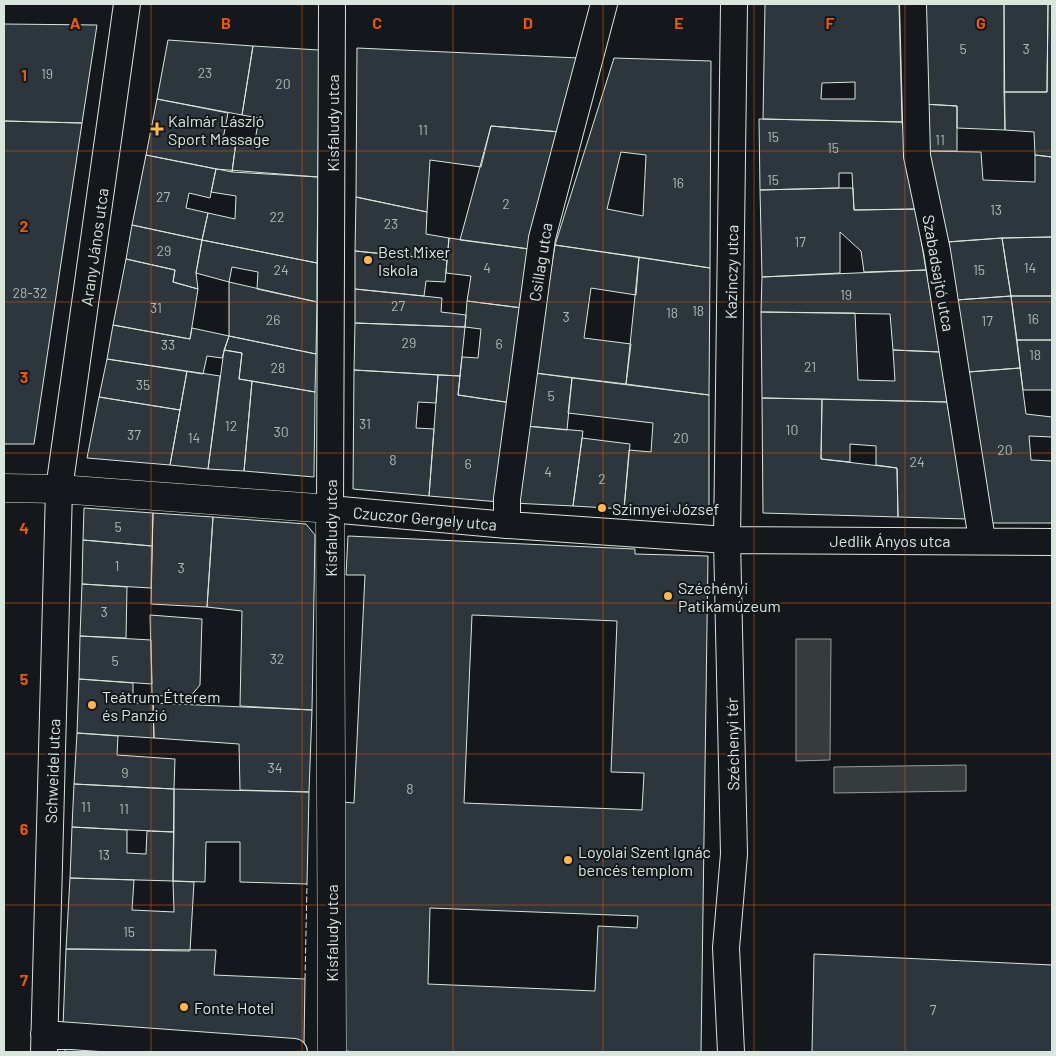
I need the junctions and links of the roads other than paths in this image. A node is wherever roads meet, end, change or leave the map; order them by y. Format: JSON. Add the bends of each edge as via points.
{"nodes":[{"id":1,"x":126,"y":4,"type":"edge"},
{"id":2,"x":332,"y":4,"type":"edge"},
{"id":3,"x":604,"y":4,"type":"edge"},
{"id":4,"x":734,"y":4,"type":"edge"},
{"id":5,"x":913,"y":4,"type":"edge"},
{"id":6,"x":4,"y":488,"type":"edge"},
{"id":7,"x":59,"y":489,"type":"junction"},
{"id":8,"x":330,"y":509,"type":"junction"},
{"id":9,"x":507,"y":525,"type":"junction"},
{"id":10,"x":727,"y":540,"type":"junction"},
{"id":11,"x":982,"y":540,"type":"junction"},
{"id":12,"x":1052,"y":542,"type":"edge"},
{"id":13,"x":44,"y":1043,"type":"edge"},
{"id":14,"x":294,"y":1052,"type":"edge"},
{"id":15,"x":332,"y":1052,"type":"edge"},
{"id":16,"x":731,"y":1052,"type":"edge"}],
"edges":[{"from":1,"to":7,"type":"street","name":"Arany János utca"},
{"from":2,"to":8,"type":"street","name":"Kisfaludy utca"},
{"from":3,"to":9,"type":"street","name":"Csillag utca","via":[[542,238],[507,499]]},
{"from":4,"to":10,"type":"street","name":"Kazinczy utca"},
{"from":5,"to":11,"type":"street","name":"Szabadsajtó utca","via":[[917,156],[937,251]]},
{"from":6,"to":7,"type":"street","name":"Czuczor Gergely utca"},
{"from":7,"to":8,"type":"street","name":"Czuczor Gergely utca"},
{"from":7,"to":13,"type":"street","name":"Schweidel utca"},
{"from":8,"to":9,"type":"street","name":"Czuczor Gergely utca"},
{"from":8,"to":15,"type":"street","name":"Kisfaludy utca"},
{"from":9,"to":10,"type":"street","name":"Czuczor Gergely utca"},
{"from":10,"to":11,"type":"street","name":"Jedlik Ányos utca"},
{"from":10,"to":16,"type":"street","name":"Széchenyi tér","via":[[734,854],[726,948]]},
{"from":11,"to":12,"type":"street","name":"Jedlik Ányos utca"},
{"from":13,"to":14,"type":"street"}]}
